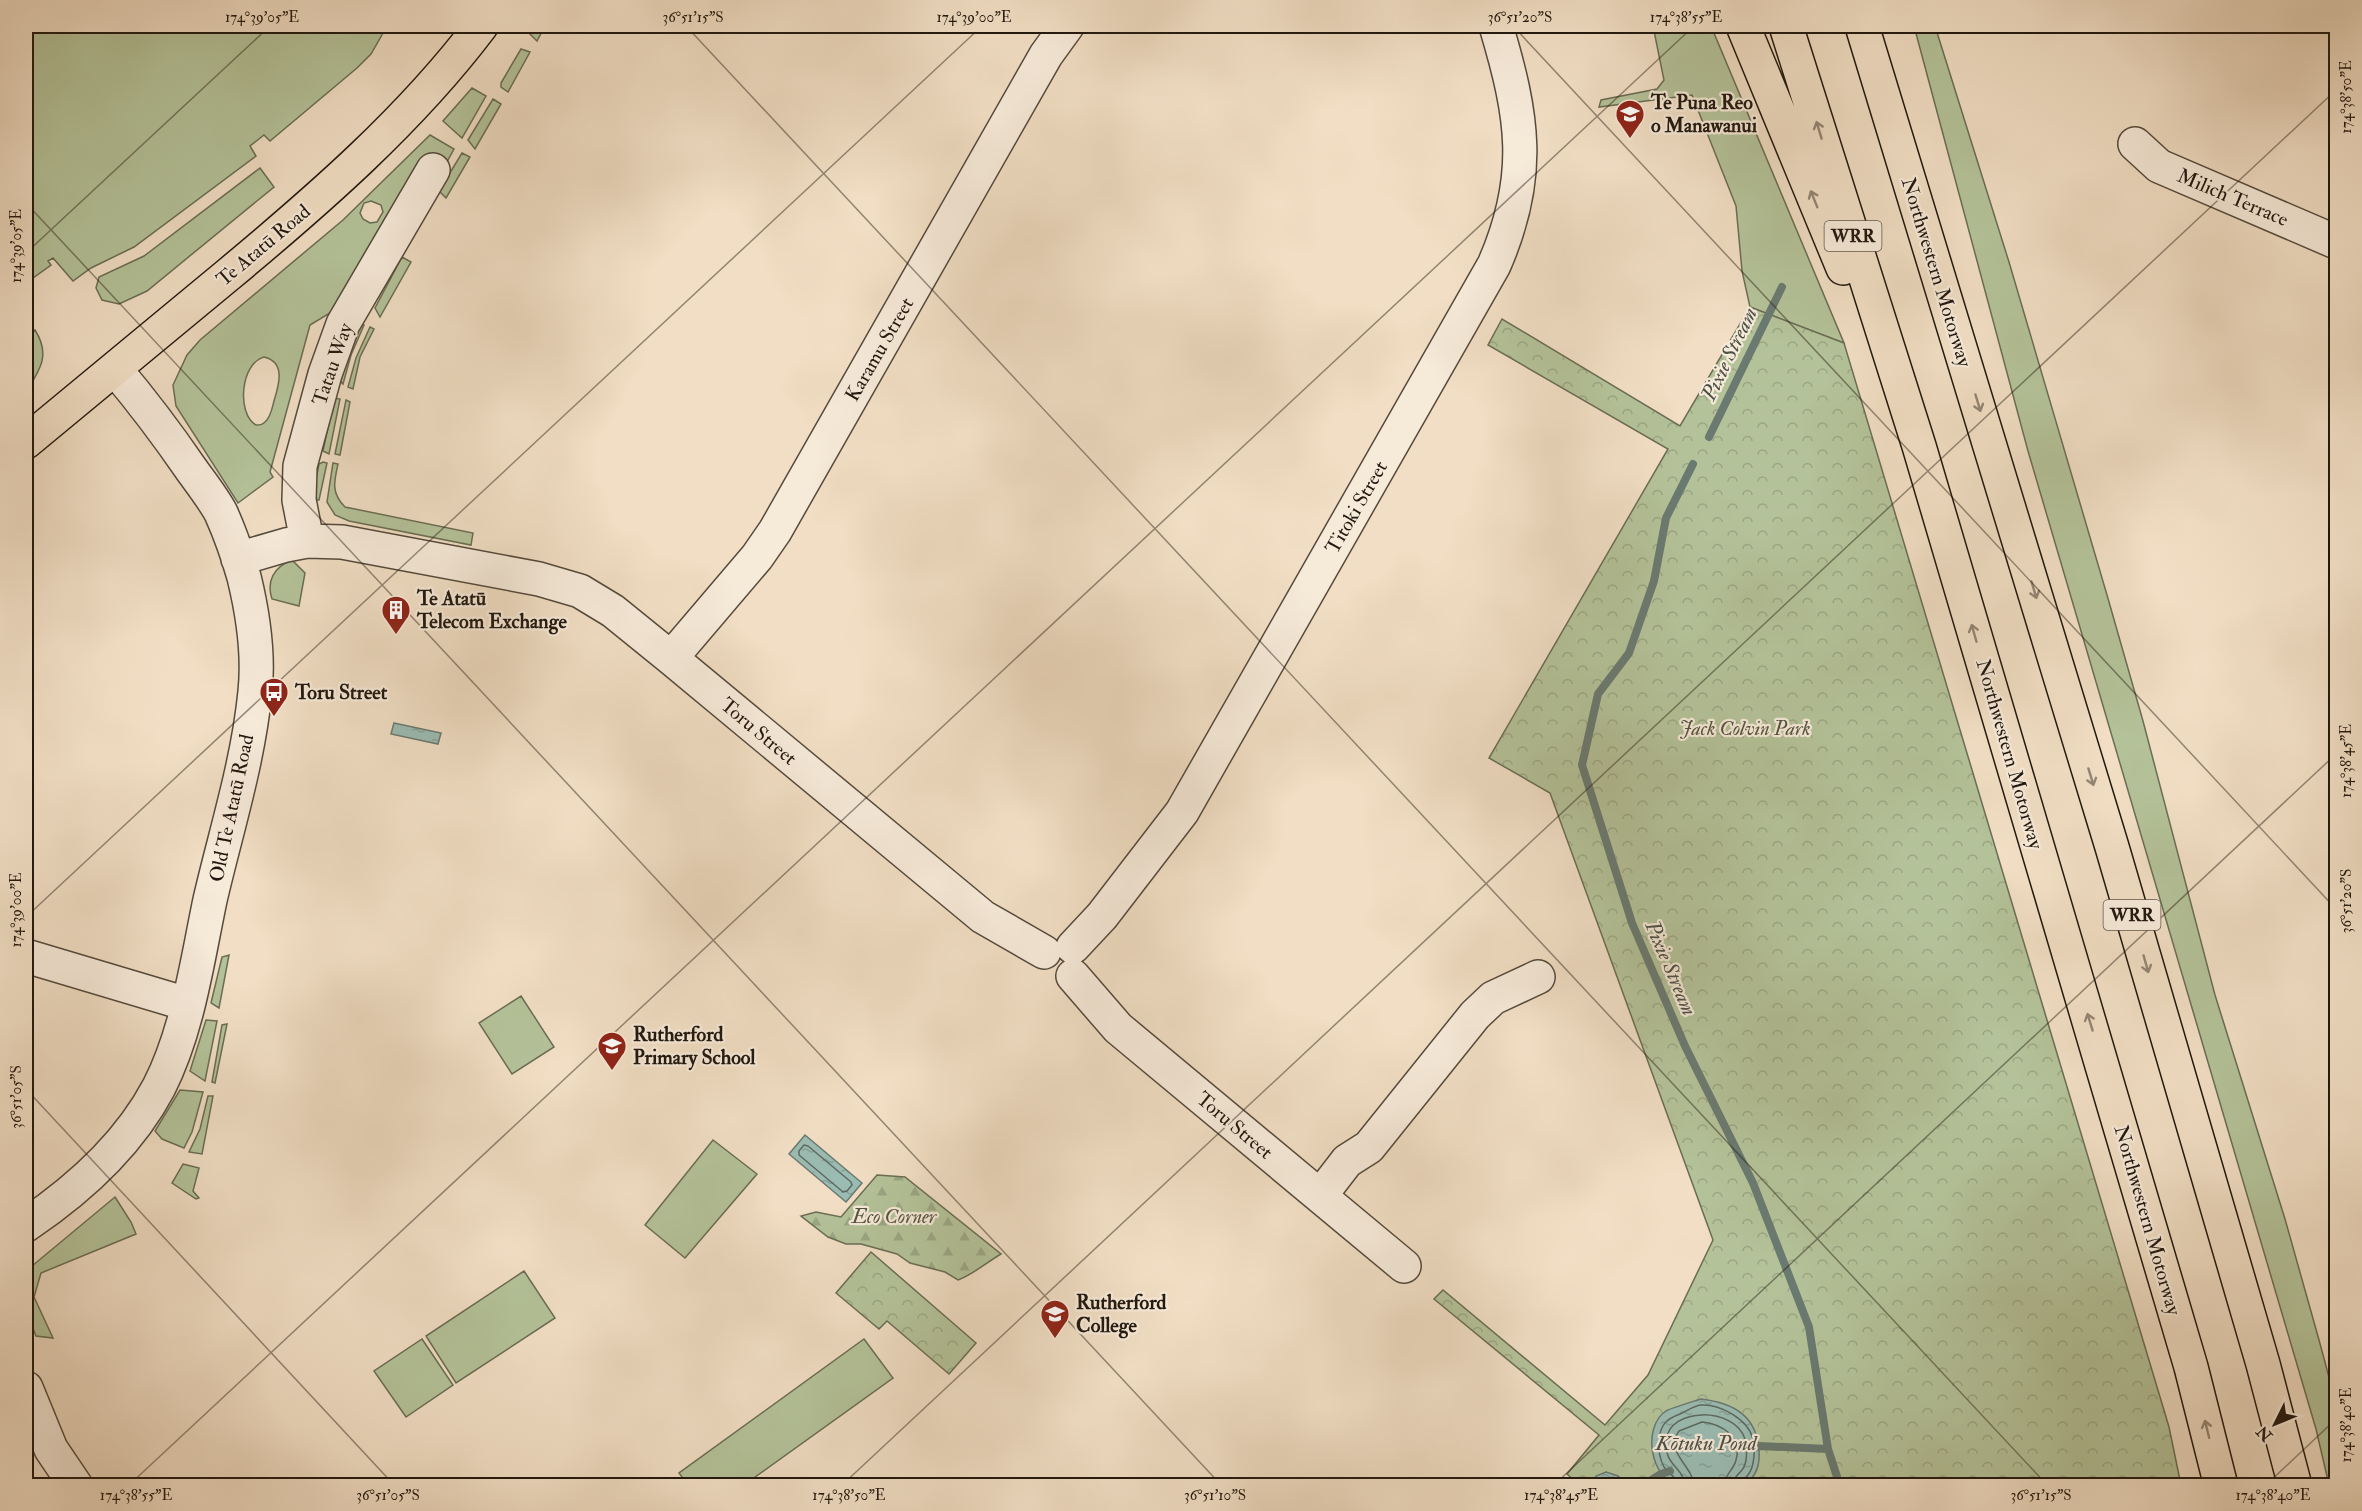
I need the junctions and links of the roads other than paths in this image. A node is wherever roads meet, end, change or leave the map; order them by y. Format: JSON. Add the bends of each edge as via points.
{"nodes":[{"id":1,"x":481,"y":26,"type":"edge"},
{"id":2,"x":1067,"y":26,"type":"edge"},
{"id":3,"x":1496,"y":26,"type":"edge"},
{"id":4,"x":1743,"y":26,"type":"edge"},
{"id":5,"x":1786,"y":26,"type":"edge"},
{"id":6,"x":1862,"y":26,"type":"edge"},
{"id":7,"x":1878,"y":26,"type":"edge"},
{"id":8,"x":2135,"y":144,"type":"dead end"},
{"id":9,"x":433,"y":170,"type":"dead end"},
{"id":10,"x":2337,"y":242,"type":"edge"},
{"id":11,"x":1961,"y":347,"type":"junction"},
{"id":12,"x":115,"y":369,"type":"junction"},
{"id":13,"x":26,"y":442,"type":"edge"},
{"id":14,"x":1919,"y":446,"type":"junction"},
{"id":15,"x":307,"y":541,"type":"junction"},
{"id":16,"x":238,"y":559,"type":"junction"},
{"id":17,"x":671,"y":658,"type":"junction"},
{"id":18,"x":26,"y":956,"type":"edge"},
{"id":19,"x":1063,"y":958,"type":"junction"},
{"id":20,"x":1538,"y":977,"type":"dead end"},
{"id":21,"x":188,"y":1004,"type":"junction"},
{"id":22,"x":1320,"y":1196,"type":"junction"},
{"id":23,"x":26,"y":1225,"type":"edge"},
{"id":24,"x":1404,"y":1266,"type":"dead end"},
{"id":25,"x":26,"y":1388,"type":"edge"},
{"id":26,"x":76,"y":1485,"type":"edge"},
{"id":27,"x":2221,"y":1485,"type":"edge"},
{"id":28,"x":2295,"y":1485,"type":"edge"}],
"edges":[{"from":1,"to":12,"type":"main road","name":"Te Atatū Road","via":[[355,165]]},
{"from":2,"to":17,"type":"street","name":"Karamu Street","via":[[1046,55],[775,531]]},
{"from":3,"to":19,"type":"street","name":"Titoki Street","via":[[1517,106],[1520,175],[1494,265],[1182,812],[1102,916]]},
{"from":14,"to":4,"type":"main road","one_way":true},
{"from":14,"to":5,"type":"main road","name":"Northwestern Motorway","number":"WRR","one_way":true},
{"from":6,"to":11,"type":"main road","name":"Northwestern Motorway","number":"WRR"},
{"from":7,"to":11,"type":"main road"},
{"from":8,"to":10,"type":"street","name":"Milich Terrace","via":[[2159,165]]},
{"from":9,"to":15,"type":"street","name":"Tatau Way","via":[[344,324],[325,374],[300,466],[300,500]]},
{"from":11,"to":28,"type":"main road","name":"Northwestern Motorway","number":"WRR","one_way":true,"via":[[2112,847]]},
{"from":12,"to":13,"type":"main road","name":"Te Atatū Road"},
{"from":12,"to":16,"type":"street","name":"Old Te Atatū Road","via":[[147,407],[220,512]]},
{"from":27,"to":14,"type":"main road","name":"Northwestern Motorway","number":"WRR","one_way":true,"via":[[2185,1345]]},
{"from":15,"to":16,"type":"street","name":"Toru Street"},
{"from":15,"to":17,"type":"street","name":"Toru Street","via":[[342,542],[513,573],[580,591]]},
{"from":16,"to":21,"type":"street","name":"Old Te Atatū Road","via":[[254,628],[255,692],[236,799]]},
{"from":17,"to":19,"type":"street","name":"Toru Street","via":[[983,916]]},
{"from":18,"to":21,"type":"street"},
{"from":19,"to":22,"type":"street","name":"Toru Street","via":[[1118,1028]]},
{"from":20,"to":22,"type":"street","via":[[1493,998],[1475,1015],[1369,1148],[1347,1161]]},
{"from":21,"to":23,"type":"street","name":"Old Te Atatū Road","via":[[169,1063],[144,1110],[99,1166]]},
{"from":22,"to":24,"type":"street","name":"Toru Street"},
{"from":25,"to":26,"type":"street","via":[[51,1449]]}]}
